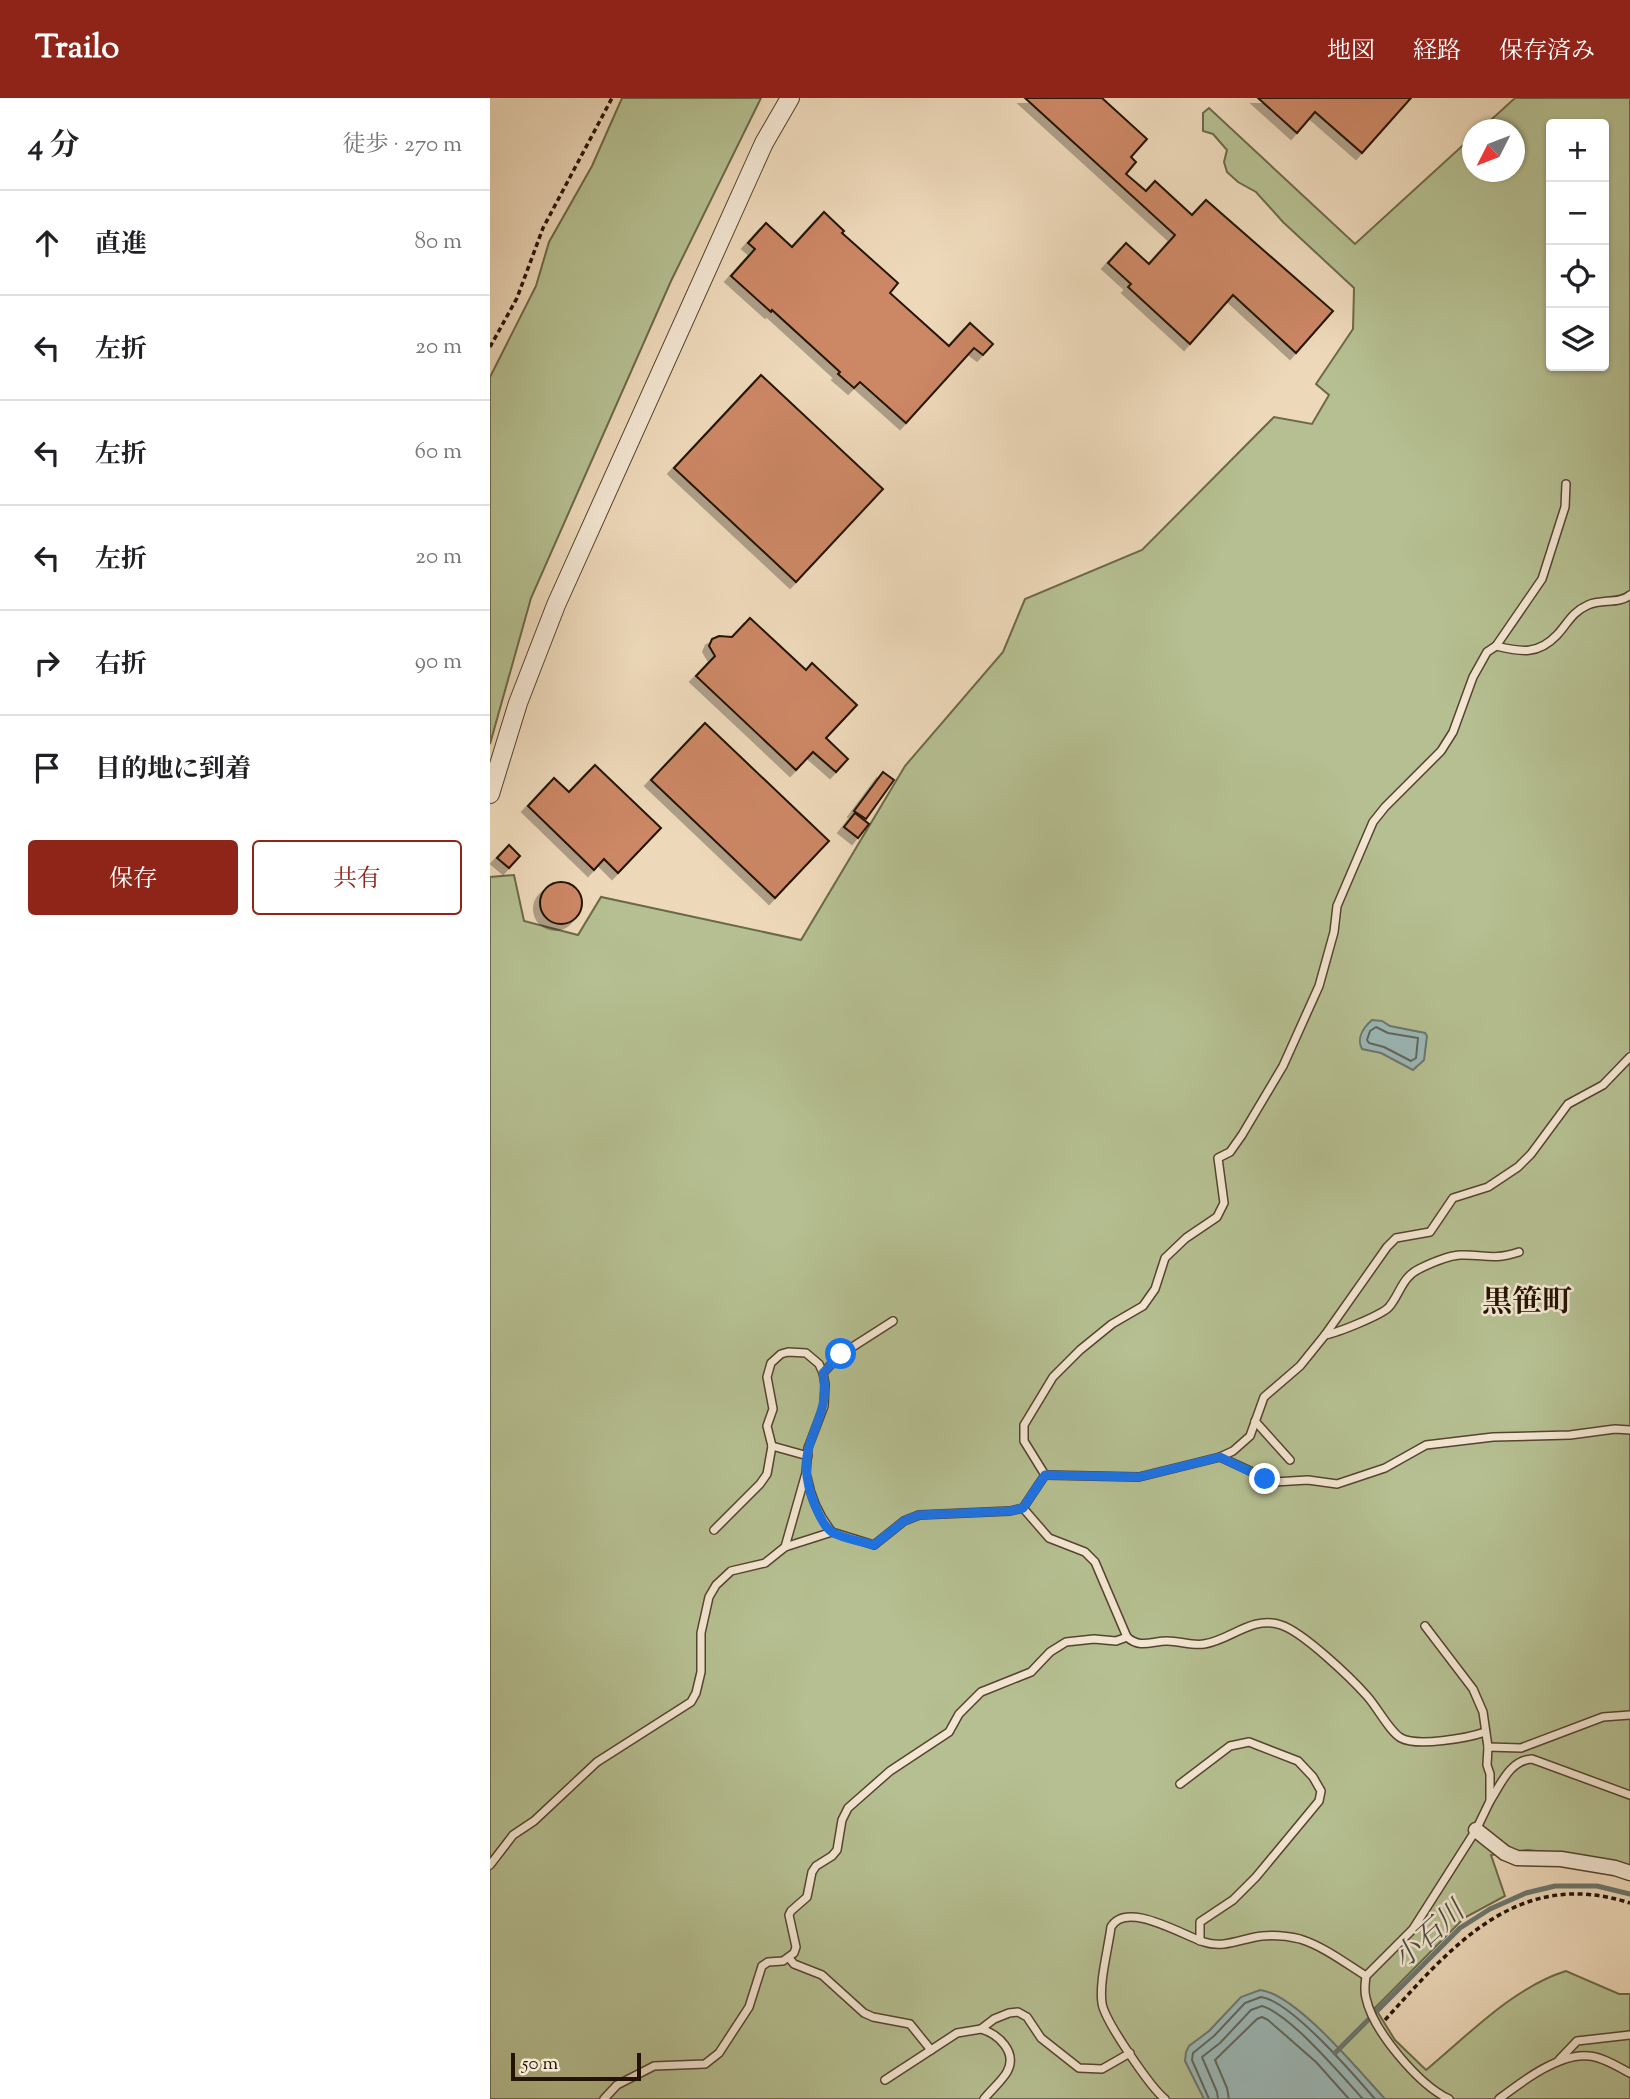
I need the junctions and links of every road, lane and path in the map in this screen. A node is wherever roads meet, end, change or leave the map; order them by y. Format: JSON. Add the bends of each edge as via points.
{"nodes":[{"id":1,"x":612,"y":98,"type":"edge"},
{"id":2,"x":790,"y":98,"type":"edge"},
{"id":3,"x":490,"y":347,"type":"edge"},
{"id":4,"x":1566,"y":484,"type":"dead end"},
{"id":5,"x":1630,"y":595,"type":"edge"},
{"id":6,"x":1496,"y":646,"type":"junction"},
{"id":7,"x":490,"y":794,"type":"edge"},
{"id":8,"x":1630,"y":1057,"type":"edge"},
{"id":9,"x":1519,"y":1252,"type":"dead end"},
{"id":10,"x":893,"y":1321,"type":"dead end"},
{"id":11,"x":1325,"y":1335,"type":"junction"},
{"id":12,"x":823,"y":1373,"type":"junction"},
{"id":13,"x":1255,"y":1421,"type":"junction"},
{"id":14,"x":1630,"y":1430,"type":"edge"},
{"id":15,"x":772,"y":1446,"type":"junction"},
{"id":16,"x":808,"y":1456,"type":"junction"},
{"id":17,"x":1220,"y":1457,"type":"junction"},
{"id":18,"x":1290,"y":1460,"type":"dead end"},
{"id":19,"x":806,"y":1473,"type":"junction"},
{"id":20,"x":1045,"y":1475,"type":"junction"},
{"id":21,"x":1023,"y":1508,"type":"junction"},
{"id":22,"x":714,"y":1530,"type":"dead end"},
{"id":23,"x":832,"y":1532,"type":"junction"},
{"id":24,"x":785,"y":1547,"type":"junction"},
{"id":25,"x":1425,"y":1626,"type":"dead end"},
{"id":26,"x":1127,"y":1637,"type":"junction"},
{"id":27,"x":1630,"y":1715,"type":"edge"},
{"id":28,"x":1485,"y":1732,"type":"junction"},
{"id":29,"x":1488,"y":1747,"type":"junction"},
{"id":30,"x":1180,"y":1784,"type":"dead end"},
{"id":31,"x":1630,"y":1795,"type":"edge"},
{"id":32,"x":1490,"y":1801,"type":"junction"},
{"id":33,"x":1476,"y":1830,"type":"junction"},
{"id":34,"x":490,"y":1865,"type":"edge"},
{"id":35,"x":1630,"y":1873,"type":"edge"},
{"id":36,"x":1630,"y":1903,"type":"edge"},
{"id":37,"x":1200,"y":1941,"type":"junction"},
{"id":38,"x":789,"y":1958,"type":"junction"},
{"id":39,"x":1366,"y":1976,"type":"junction"},
{"id":40,"x":1377,"y":2024,"type":"junction"},
{"id":41,"x":981,"y":2029,"type":"junction"},
{"id":42,"x":1630,"y":2035,"type":"edge"},
{"id":43,"x":931,"y":2050,"type":"junction"},
{"id":44,"x":1130,"y":2053,"type":"junction"},
{"id":45,"x":1558,"y":2062,"type":"junction"},
{"id":46,"x":1630,"y":2073,"type":"edge"},
{"id":47,"x":885,"y":2080,"type":"dead end"},
{"id":48,"x":604,"y":2099,"type":"edge"},
{"id":49,"x":984,"y":2099,"type":"edge"},
{"id":50,"x":1165,"y":2099,"type":"edge"},
{"id":51,"x":1449,"y":2099,"type":"edge"},
{"id":52,"x":1499,"y":2099,"type":"edge"}],
"edges":[{"from":1,"to":3,"type":"path","via":[[543,228],[517,298]]},
{"from":2,"to":7,"type":"street","via":[[764,143],[555,605]]},
{"from":4,"to":6,"type":"lane","via":[[1565,507],[1542,579]]},
{"from":5,"to":6,"type":"lane","via":[[1587,605],[1540,648],[1522,652]]},
{"from":6,"to":20,"type":"lane","via":[[1487,652],[1473,677],[1441,751],[1373,822],[1337,906],[1319,986],[1283,1066],[1230,1152],[1218,1158],[1224,1203],[1217,1217],[1165,1258],[1155,1289],[1143,1306],[1112,1324],[1053,1377],[1024,1425],[1024,1441]]},
{"from":8,"to":11,"type":"lane","via":[[1603,1085],[1568,1104],[1518,1167],[1488,1187],[1453,1198],[1430,1232],[1396,1238]]},
{"from":9,"to":11,"type":"lane","via":[[1500,1258],[1460,1255],[1433,1263],[1408,1276],[1386,1310]]},
{"from":10,"to":12,"type":"lane","via":[[841,1354]]},
{"from":11,"to":13,"type":"lane","via":[[1300,1366],[1264,1397]]},
{"from":12,"to":15,"type":"lane","via":[[806,1353],[788,1352],[771,1363],[767,1377],[773,1402],[767,1426]]},
{"from":12,"to":16,"type":"lane","via":[[824,1406]]},
{"from":13,"to":17,"type":"lane","via":[[1250,1436]]},
{"from":13,"to":18,"type":"lane"},
{"from":14,"to":17,"type":"lane","via":[[1426,1445],[1385,1468],[1337,1484],[1274,1482]]},
{"from":15,"to":16,"type":"lane"},
{"from":15,"to":22,"type":"lane","via":[[767,1474]]},
{"from":16,"to":19,"type":"lane"},
{"from":17,"to":20,"type":"lane","via":[[1139,1477]]},
{"from":19,"to":23,"type":"lane","via":[[814,1504]]},
{"from":19,"to":24,"type":"lane"},
{"from":20,"to":21,"type":"lane"},
{"from":21,"to":23,"type":"lane","via":[[919,1515],[874,1545]]},
{"from":21,"to":26,"type":"lane","via":[[1049,1538],[1085,1552],[1095,1562]]},
{"from":23,"to":24,"type":"lane"},
{"from":24,"to":34,"type":"lane","via":[[765,1563],[731,1571],[716,1585],[701,1633],[701,1672],[691,1702],[597,1762],[513,1835]]},
{"from":25,"to":28,"type":"lane","via":[[1472,1689],[1483,1712]]},
{"from":26,"to":28,"type":"lane","via":[[1133,1643],[1206,1644],[1258,1622],[1281,1625],[1316,1647],[1367,1696],[1399,1738],[1414,1742],[1469,1738]]},
{"from":26,"to":38,"type":"lane","via":[[1066,1642],[1031,1672],[981,1692],[958,1714],[950,1732],[890,1771],[848,1808],[837,1850],[816,1866],[807,1897],[789,1915],[796,1947]]},
{"from":27,"to":29,"type":"lane","via":[[1603,1717],[1521,1748]]},
{"from":28,"to":29,"type":"lane"},
{"from":29,"to":32,"type":"lane"},
{"from":30,"to":37,"type":"lane","via":[[1230,1746],[1248,1742],[1298,1761],[1321,1791],[1319,1801],[1256,1877],[1233,1900],[1200,1922]]},
{"from":31,"to":32,"type":"lane","via":[[1521,1759]]},
{"from":32,"to":33,"type":"lane"},
{"from":33,"to":35,"type":"street","via":[[1517,1858],[1561,1859]]},
{"from":33,"to":39,"type":"lane","via":[[1429,1908]]},
{"from":36,"to":40,"type":"path","via":[[1575,1893],[1536,1897],[1509,1909],[1460,1942]]},
{"from":37,"to":39,"type":"lane","via":[[1212,1945],[1261,1936],[1298,1939]]},
{"from":37,"to":44,"type":"lane","via":[[1138,1916],[1124,1916],[1113,1923],[1102,2004]]},
{"from":38,"to":43,"type":"lane","via":[[822,1975],[864,2013],[910,2024]]},
{"from":38,"to":48,"type":"lane","via":[[762,1966],[742,2020],[710,2062],[653,2066],[617,2085]]},
{"from":39,"to":40,"type":"lane","via":[[1366,1997]]},
{"from":40,"to":51,"type":"lane","via":[[1413,2071]]},
{"from":41,"to":43,"type":"lane","via":[[957,2033]]},
{"from":41,"to":44,"type":"lane","via":[[1009,2012],[1018,2012],[1047,2043],[1079,2068],[1090,2070]]},
{"from":41,"to":49,"type":"lane","via":[[999,2038],[1009,2054],[1007,2072]]},
{"from":42,"to":45,"type":"lane","via":[[1577,2041]]},
{"from":43,"to":47,"type":"lane"},
{"from":44,"to":50,"type":"lane"},
{"from":45,"to":46,"type":"lane","via":[[1587,2055]]},
{"from":45,"to":52,"type":"lane","via":[[1526,2077]]}]}
